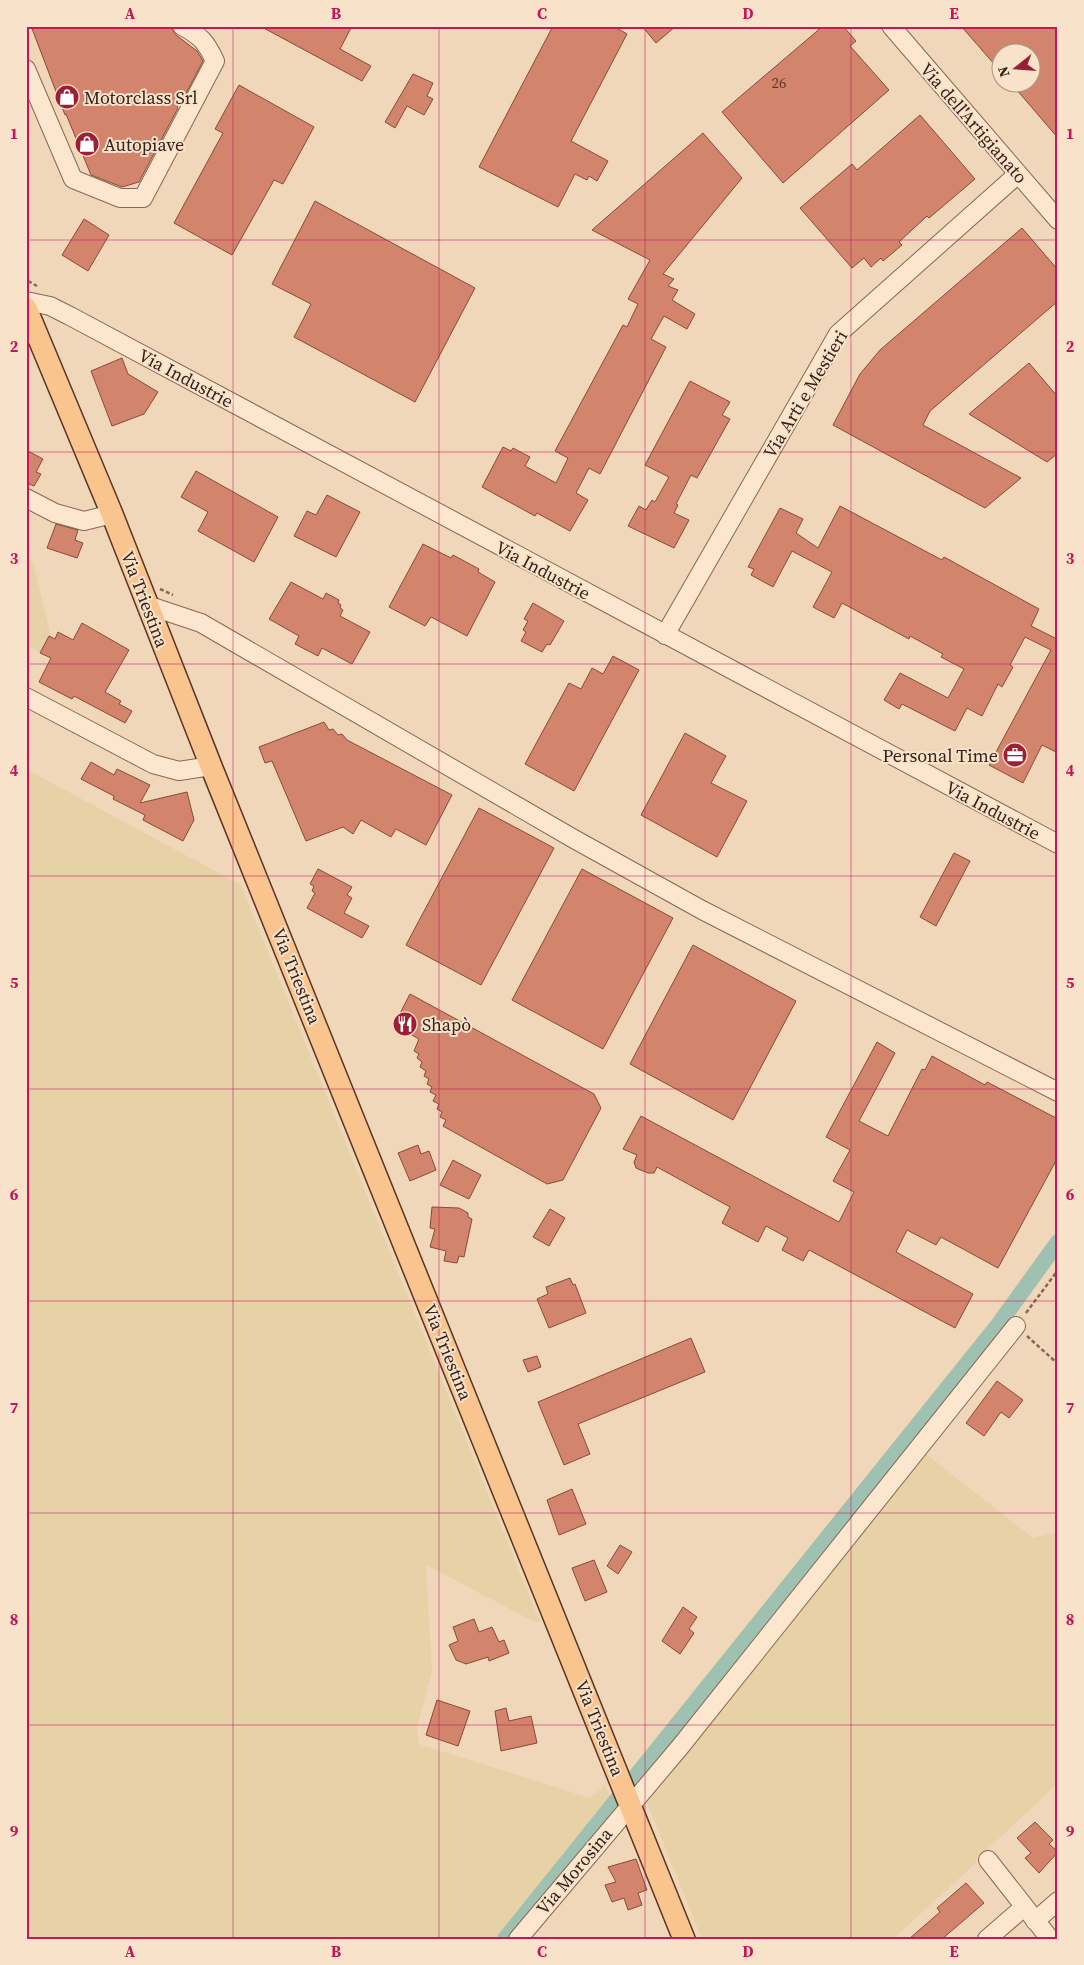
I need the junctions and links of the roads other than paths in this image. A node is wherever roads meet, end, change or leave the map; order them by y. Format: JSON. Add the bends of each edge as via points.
{"nodes":[{"id":1,"x":182,"y":26,"type":"edge"},
{"id":2,"x":891,"y":26,"type":"edge"},
{"id":3,"x":26,"y":69,"type":"edge"},
{"id":4,"x":1018,"y":174,"type":"junction"},
{"id":5,"x":1058,"y":220,"type":"edge"},
{"id":6,"x":26,"y":301,"type":"edge"},
{"id":7,"x":26,"y":308,"type":"edge"},
{"id":8,"x":26,"y":498,"type":"edge"},
{"id":9,"x":112,"y":514,"type":"junction"},
{"id":10,"x":147,"y":605,"type":"junction"},
{"id":11,"x":665,"y":635,"type":"junction"},
{"id":12,"x":26,"y":697,"type":"edge"},
{"id":13,"x":211,"y":766,"type":"junction"},
{"id":14,"x":1058,"y":844,"type":"edge"},
{"id":15,"x":1058,"y":1092,"type":"edge"},
{"id":16,"x":1016,"y":1326,"type":"road end"},
{"id":17,"x":629,"y":1800,"type":"junction"},
{"id":18,"x":988,"y":1860,"type":"dead end"},
{"id":19,"x":1058,"y":1901,"type":"edge"},
{"id":20,"x":1024,"y":1907,"type":"junction"},
{"id":21,"x":1036,"y":1921,"type":"junction"},
{"id":22,"x":518,"y":1939,"type":"edge"},
{"id":23,"x":684,"y":1939,"type":"edge"},
{"id":24,"x":987,"y":1939,"type":"edge"},
{"id":25,"x":1050,"y":1939,"type":"edge"}],
"edges":[{"from":1,"to":3,"type":"street","via":[[195,32],[206,43],[214,61],[144,198],[120,198],[73,179]]},
{"from":2,"to":4,"type":"street","name":"Via dell'Artigianato"},
{"from":4,"to":5,"type":"street","name":"Via dell'Artigianato"},
{"from":4,"to":11,"type":"street","name":"Via Arti e Mestieri","via":[[838,334]]},
{"from":6,"to":11,"type":"street","name":"Via Industrie","via":[[50,306],[70,316]]},
{"from":7,"to":9,"type":"main road","name":"Via Triestina"},
{"from":8,"to":9,"type":"street","via":[[55,513],[84,521]]},
{"from":9,"to":10,"type":"main road","name":"Via Triestina"},
{"from":10,"to":13,"type":"main road","name":"Via Triestina"},
{"from":10,"to":15,"type":"street","via":[[201,623],[702,910]]},
{"from":11,"to":14,"type":"street","name":"Via Industrie"},
{"from":12,"to":13,"type":"street","via":[[153,764],[179,771]]},
{"from":13,"to":17,"type":"main road","name":"Via Triestina"},
{"from":16,"to":17,"type":"street","name":"Via Morosina","via":[[699,1724]]},
{"from":17,"to":22,"type":"street","name":"Via Morosina"},
{"from":17,"to":23,"type":"main road","name":"Via Triestina"},
{"from":18,"to":20,"type":"street"},
{"from":19,"to":21,"type":"street"},
{"from":20,"to":21,"type":"street"},
{"from":20,"to":24,"type":"street"},
{"from":21,"to":25,"type":"street"}]}
